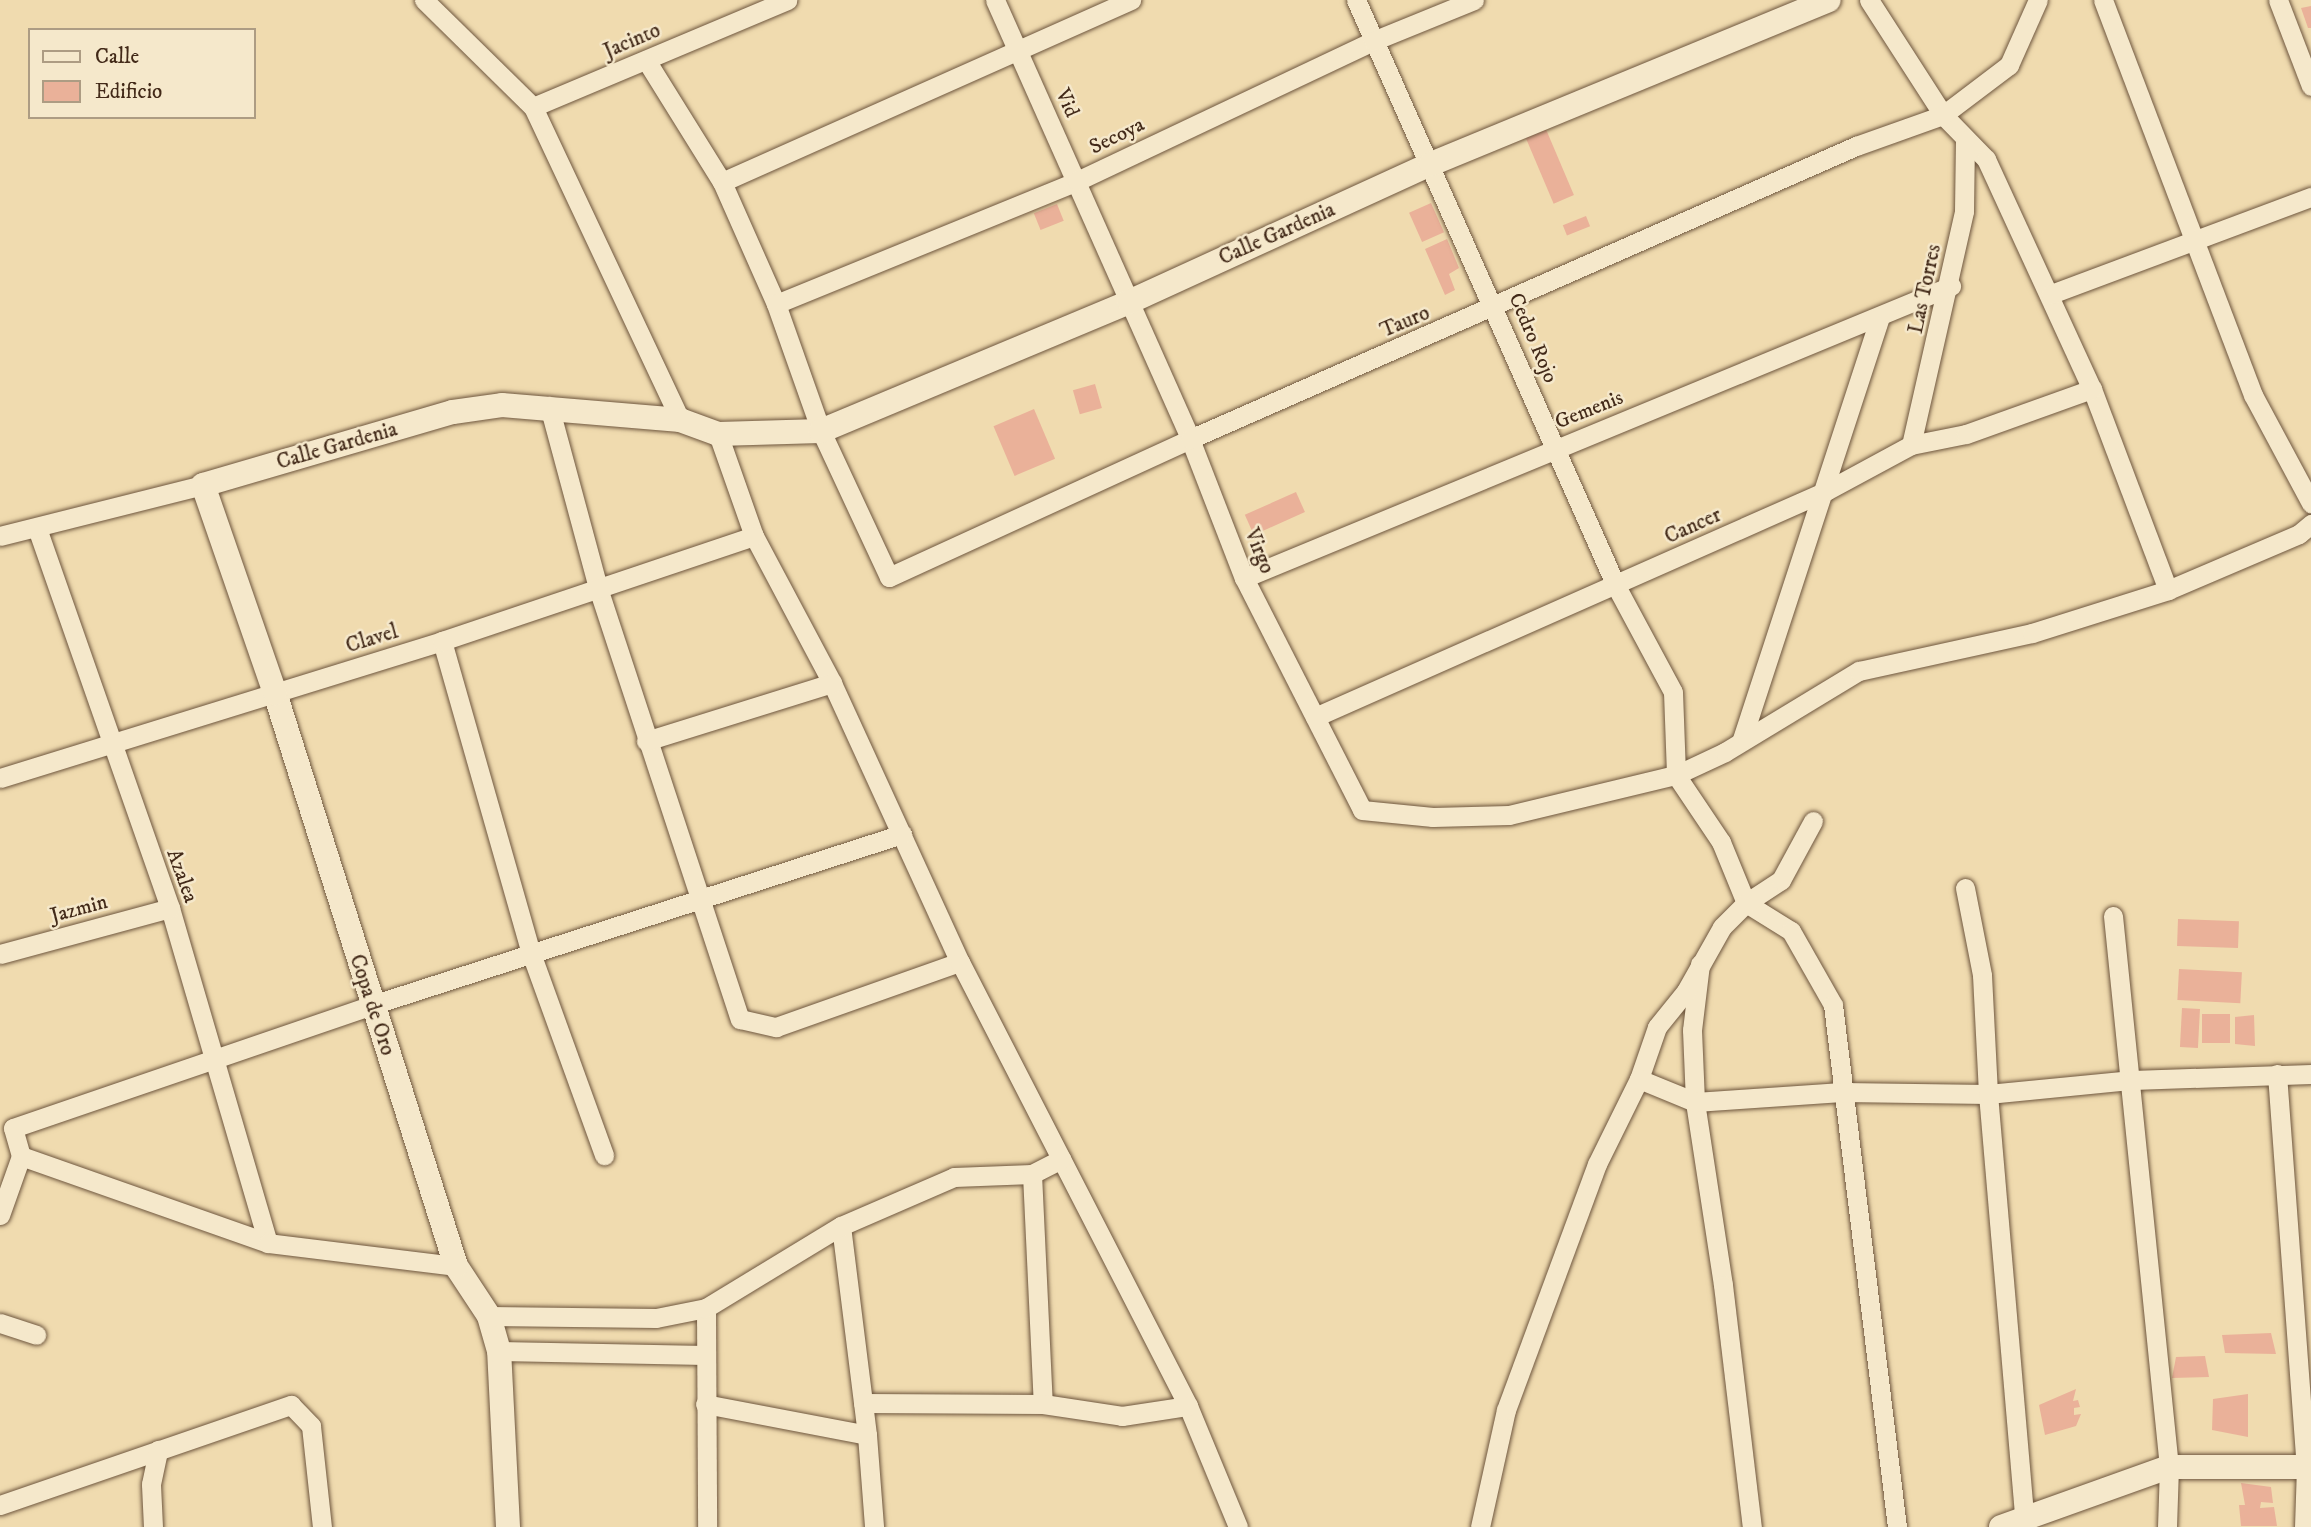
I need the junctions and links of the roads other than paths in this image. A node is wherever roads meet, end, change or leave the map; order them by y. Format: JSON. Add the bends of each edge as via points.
{"nodes":[{"id":1,"x":424,"y":0,"type":"edge"},
{"id":2,"x":788,"y":0,"type":"edge"},
{"id":3,"x":995,"y":0,"type":"edge"},
{"id":4,"x":1131,"y":0,"type":"edge"},
{"id":5,"x":1356,"y":0,"type":"edge"},
{"id":6,"x":1474,"y":0,"type":"edge"},
{"id":7,"x":1829,"y":0,"type":"edge"},
{"id":8,"x":1869,"y":0,"type":"edge"},
{"id":9,"x":2038,"y":0,"type":"edge"},
{"id":10,"x":2103,"y":0,"type":"edge"},
{"id":11,"x":2278,"y":0,"type":"edge"},
{"id":12,"x":1373,"y":41,"type":"junction"},
{"id":13,"x":1019,"y":51,"type":"junction"},
{"id":14,"x":646,"y":60,"type":"junction"},
{"id":15,"x":2311,"y":86,"type":"edge"},
{"id":16,"x":533,"y":107,"type":"junction"},
{"id":17,"x":1943,"y":115,"type":"junction"},
{"id":18,"x":1965,"y":140,"type":"junction"},
{"id":19,"x":1432,"y":164,"type":"junction"},
{"id":20,"x":1077,"y":181,"type":"junction"},
{"id":21,"x":722,"y":182,"type":"junction"},
{"id":22,"x":2311,"y":197,"type":"edge"},
{"id":23,"x":2196,"y":242,"type":"junction"},
{"id":24,"x":1951,"y":286,"type":"junction"},
{"id":25,"x":2051,"y":294,"type":"junction"},
{"id":26,"x":1129,"y":302,"type":"junction"},
{"id":27,"x":776,"y":303,"type":"junction"},
{"id":28,"x":1495,"y":308,"type":"junction"},
{"id":29,"x":1880,"y":317,"type":"junction"},
{"id":30,"x":2092,"y":389,"type":"junction"},
{"id":31,"x":549,"y":406,"type":"junction"},
{"id":32,"x":680,"y":420,"type":"junction"},
{"id":33,"x":821,"y":431,"type":"junction"},
{"id":34,"x":718,"y":433,"type":"junction"},
{"id":35,"x":1190,"y":439,"type":"junction"},
{"id":36,"x":1911,"y":445,"type":"junction"},
{"id":37,"x":1556,"y":448,"type":"junction"},
{"id":38,"x":203,"y":485,"type":"junction"},
{"id":39,"x":1826,"y":491,"type":"junction"},
{"id":40,"x":2311,"y":503,"type":"edge"},
{"id":41,"x":2311,"y":524,"type":"edge"},
{"id":42,"x":37,"y":528,"type":"junction"},
{"id":43,"x":0,"y":536,"type":"edge"},
{"id":44,"x":754,"y":536,"type":"junction"},
{"id":45,"x":1244,"y":578,"type":"junction"},
{"id":46,"x":1616,"y":586,"type":"junction"},
{"id":47,"x":598,"y":588,"type":"junction"},
{"id":48,"x":2168,"y":590,"type":"junction"},
{"id":49,"x":442,"y":641,"type":"junction"},
{"id":50,"x":832,"y":683,"type":"junction"},
{"id":51,"x":275,"y":693,"type":"junction"},
{"id":52,"x":1315,"y":717,"type":"junction"},
{"id":53,"x":1742,"y":739,"type":"junction"},
{"id":54,"x":646,"y":741,"type":"junction"},
{"id":55,"x":109,"y":744,"type":"junction"},
{"id":56,"x":1676,"y":775,"type":"junction"},
{"id":57,"x":0,"y":778,"type":"edge"},
{"id":58,"x":1813,"y":821,"type":"dead end"},
{"id":59,"x":902,"y":834,"type":"junction"},
{"id":60,"x":1965,"y":888,"type":"dead end"},
{"id":61,"x":704,"y":901,"type":"junction"},
{"id":62,"x":1746,"y":902,"type":"junction"},
{"id":63,"x":170,"y":908,"type":"junction"},
{"id":64,"x":2113,"y":916,"type":"dead end"},
{"id":65,"x":0,"y":954,"type":"edge"},
{"id":66,"x":532,"y":956,"type":"junction"},
{"id":67,"x":960,"y":962,"type":"junction"},
{"id":68,"x":1700,"y":964,"type":"junction"},
{"id":69,"x":372,"y":1005,"type":"junction"},
{"id":70,"x":215,"y":1062,"type":"junction"},
{"id":71,"x":2277,"y":1074,"type":"junction"},
{"id":72,"x":2311,"y":1074,"type":"edge"},
{"id":73,"x":1639,"y":1079,"type":"junction"},
{"id":74,"x":2132,"y":1080,"type":"junction"},
{"id":75,"x":1842,"y":1092,"type":"junction"},
{"id":76,"x":1987,"y":1094,"type":"junction"},
{"id":77,"x":1695,"y":1102,"type":"junction"},
{"id":78,"x":6,"y":1123,"type":"edge"},
{"id":79,"x":604,"y":1154,"type":"dead end"},
{"id":80,"x":21,"y":1156,"type":"junction"},
{"id":81,"x":1061,"y":1159,"type":"junction"},
{"id":82,"x":1032,"y":1174,"type":"junction"},
{"id":83,"x":0,"y":1215,"type":"edge"},
{"id":84,"x":841,"y":1226,"type":"junction"},
{"id":85,"x":268,"y":1243,"type":"junction"},
{"id":86,"x":456,"y":1266,"type":"junction"},
{"id":87,"x":706,"y":1308,"type":"junction"},
{"id":88,"x":489,"y":1316,"type":"junction"},
{"id":89,"x":0,"y":1323,"type":"edge"},
{"id":90,"x":36,"y":1335,"type":"dead end"},
{"id":91,"x":499,"y":1352,"type":"junction"},
{"id":92,"x":705,"y":1355,"type":"junction"},
{"id":93,"x":863,"y":1403,"type":"junction"},
{"id":94,"x":705,"y":1404,"type":"junction"},
{"id":95,"x":1044,"y":1404,"type":"junction"},
{"id":96,"x":1188,"y":1406,"type":"junction"},
{"id":97,"x":867,"y":1434,"type":"junction"},
{"id":98,"x":158,"y":1450,"type":"junction"},
{"id":99,"x":2169,"y":1467,"type":"junction"},
{"id":100,"x":2309,"y":1467,"type":"edge"},
{"id":101,"x":0,"y":1505,"type":"edge"},
{"id":102,"x":2025,"y":1523,"type":"edge"},
{"id":103,"x":153,"y":1527,"type":"edge"},
{"id":104,"x":322,"y":1527,"type":"edge"},
{"id":105,"x":508,"y":1527,"type":"edge"},
{"id":106,"x":707,"y":1527,"type":"edge"},
{"id":107,"x":874,"y":1527,"type":"edge"},
{"id":108,"x":1238,"y":1527,"type":"edge"},
{"id":109,"x":1480,"y":1527,"type":"edge"},
{"id":110,"x":1752,"y":1527,"type":"edge"},
{"id":111,"x":1897,"y":1527,"type":"edge"},
{"id":112,"x":2001,"y":1527,"type":"edge"},
{"id":113,"x":2167,"y":1527,"type":"edge"},
{"id":114,"x":2304,"y":1527,"type":"edge"}],
"edges":[{"from":1,"to":16,"type":"street"},
{"from":2,"to":14,"type":"street","name":"Jacinto"},
{"from":3,"to":13,"type":"street","name":"Vid"},
{"from":4,"to":13,"type":"street"},
{"from":5,"to":12,"type":"street","name":"Cedro Rojo"},
{"from":6,"to":12,"type":"street","name":"Secoya"},
{"from":7,"to":19,"type":"street","name":"Calle Gardenia"},
{"from":8,"to":17,"type":"street"},
{"from":9,"to":17,"type":"street","via":[[2009,65]]},
{"from":10,"to":23,"type":"street"},
{"from":11,"to":15,"type":"street"},
{"from":12,"to":19,"type":"street","name":"Cedro Rojo"},
{"from":12,"to":20,"type":"street","name":"Secoya"},
{"from":13,"to":20,"type":"street","name":"Vid"},
{"from":13,"to":21,"type":"street"},
{"from":14,"to":16,"type":"street","name":"Jacinto"},
{"from":14,"to":21,"type":"street"},
{"from":16,"to":32,"type":"street"},
{"from":17,"to":18,"type":"street"},
{"from":17,"to":28,"type":"street","name":"Tauro","via":[[1856,146]]},
{"from":18,"to":24,"type":"street","name":"Las Torres","via":[[1964,211]]},
{"from":18,"to":25,"type":"street","via":[[1986,159]]},
{"from":19,"to":26,"type":"street","name":"Calle Gardenia"},
{"from":19,"to":28,"type":"street","name":"Cedro Rojo"},
{"from":20,"to":26,"type":"street","name":"Vid"},
{"from":20,"to":27,"type":"street","name":"Secoya"},
{"from":21,"to":27,"type":"street"},
{"from":22,"to":23,"type":"street"},
{"from":23,"to":25,"type":"street"},
{"from":23,"to":40,"type":"street","via":[[2253,395]]},
{"from":24,"to":29,"type":"street","name":"Gemenis"},
{"from":24,"to":36,"type":"street","name":"Las Torres"},
{"from":25,"to":30,"type":"street"},
{"from":26,"to":33,"type":"street","name":"Calle Gardenia"},
{"from":26,"to":35,"type":"street","name":"Virgo"},
{"from":27,"to":33,"type":"street"},
{"from":28,"to":35,"type":"street","name":"Tauro"},
{"from":28,"to":37,"type":"street","name":"Cedro Rojo"},
{"from":29,"to":37,"type":"street","name":"Gemenis"},
{"from":29,"to":39,"type":"street"},
{"from":30,"to":36,"type":"street","name":"Cancer","via":[[1966,434]]},
{"from":30,"to":48,"type":"street"},
{"from":31,"to":32,"type":"street","name":"Calle Gardenia"},
{"from":31,"to":38,"type":"street","name":"Calle Gardenia","via":[[502,405],[453,412]]},
{"from":31,"to":47,"type":"street"},
{"from":32,"to":34,"type":"street","name":"Calle Gardenia"},
{"from":33,"to":34,"type":"street","name":"Calle Gardenia"},
{"from":33,"to":35,"type":"street","name":"Tauro","via":[[889,578]]},
{"from":34,"to":44,"type":"street"},
{"from":35,"to":45,"type":"street","name":"Virgo"},
{"from":36,"to":39,"type":"street","name":"Cancer"},
{"from":37,"to":45,"type":"street","name":"Gemenis"},
{"from":37,"to":46,"type":"street","name":"Cedro Rojo"},
{"from":38,"to":42,"type":"street","name":"Calle Gardenia"},
{"from":38,"to":51,"type":"street","name":"Copa de Oro"},
{"from":39,"to":46,"type":"street","name":"Cancer"},
{"from":39,"to":53,"type":"street"},
{"from":41,"to":48,"type":"street","via":[[2299,534]]},
{"from":42,"to":43,"type":"street","name":"Calle Gardenia"},
{"from":42,"to":55,"type":"street","name":"Azalea"},
{"from":44,"to":47,"type":"street","name":"Clavel"},
{"from":44,"to":50,"type":"street"},
{"from":45,"to":52,"type":"street","name":"Virgo"},
{"from":46,"to":52,"type":"street","name":"Cancer"},
{"from":46,"to":56,"type":"street","name":"Cedro Rojo","via":[[1673,692]]},
{"from":47,"to":49,"type":"street","name":"Clavel"},
{"from":47,"to":54,"type":"street"},
{"from":48,"to":53,"type":"street","via":[[2032,633],[1859,671]]},
{"from":49,"to":51,"type":"street","name":"Clavel"},
{"from":49,"to":66,"type":"street"},
{"from":50,"to":54,"type":"street"},
{"from":50,"to":59,"type":"street"},
{"from":51,"to":55,"type":"street","name":"Clavel"},
{"from":51,"to":69,"type":"street","name":"Copa de Oro"},
{"from":52,"to":56,"type":"street","name":"Virgo","via":[[1362,810],[1433,817],[1509,815]]},
{"from":53,"to":56,"type":"street"},
{"from":54,"to":61,"type":"street"},
{"from":55,"to":57,"type":"street","name":"Clavel"},
{"from":55,"to":63,"type":"street","name":"Azalea"},
{"from":56,"to":62,"type":"street","via":[[1721,842]]},
{"from":58,"to":62,"type":"street","via":[[1781,880]]},
{"from":59,"to":61,"type":"street"},
{"from":59,"to":67,"type":"street"},
{"from":60,"to":76,"type":"street","via":[[1982,975]]},
{"from":61,"to":66,"type":"street"},
{"from":61,"to":67,"type":"street","via":[[740,1019],[776,1027]]},
{"from":62,"to":68,"type":"street","via":[[1722,927]]},
{"from":62,"to":75,"type":"street","via":[[1791,931],[1833,1005]]},
{"from":63,"to":65,"type":"street","name":"Jazmin"},
{"from":63,"to":70,"type":"street","name":"Azalea"},
{"from":64,"to":74,"type":"street"},
{"from":66,"to":69,"type":"street"},
{"from":66,"to":79,"type":"street"},
{"from":67,"to":81,"type":"street"},
{"from":68,"to":73,"type":"street","via":[[1686,991],[1657,1027]]},
{"from":68,"to":77,"type":"street","via":[[1692,1030]]},
{"from":69,"to":70,"type":"street"},
{"from":69,"to":86,"type":"street","name":"Copa de Oro"},
{"from":70,"to":78,"type":"street"},
{"from":70,"to":85,"type":"street","name":"Azalea"},
{"from":71,"to":72,"type":"street"},
{"from":71,"to":74,"type":"street"},
{"from":71,"to":100,"type":"street"},
{"from":73,"to":77,"type":"street"},
{"from":73,"to":109,"type":"street","via":[[1597,1164],[1506,1410]]},
{"from":74,"to":76,"type":"street"},
{"from":74,"to":99,"type":"street"},
{"from":75,"to":76,"type":"street"},
{"from":75,"to":77,"type":"street"},
{"from":75,"to":111,"type":"street"},
{"from":76,"to":102,"type":"street"},
{"from":77,"to":110,"type":"street"},
{"from":78,"to":80,"type":"street"},
{"from":80,"to":83,"type":"street"},
{"from":80,"to":85,"type":"street"},
{"from":81,"to":82,"type":"street"},
{"from":81,"to":96,"type":"street"},
{"from":82,"to":84,"type":"street","via":[[954,1177]]},
{"from":82,"to":95,"type":"street"},
{"from":84,"to":87,"type":"street"},
{"from":84,"to":93,"type":"street"},
{"from":85,"to":86,"type":"street"},
{"from":86,"to":88,"type":"street","name":"Copa de Oro"},
{"from":87,"to":88,"type":"street","via":[[656,1318]]},
{"from":87,"to":92,"type":"street"},
{"from":88,"to":91,"type":"street","name":"Copa de Oro"},
{"from":89,"to":90,"type":"street"},
{"from":91,"to":92,"type":"street"},
{"from":91,"to":105,"type":"street","name":"Copa de Oro"},
{"from":92,"to":94,"type":"street"},
{"from":93,"to":95,"type":"street"},
{"from":93,"to":97,"type":"street"},
{"from":94,"to":97,"type":"street"},
{"from":94,"to":106,"type":"street"},
{"from":95,"to":96,"type":"street","via":[[1122,1416]]},
{"from":96,"to":108,"type":"street"},
{"from":97,"to":107,"type":"street"},
{"from":98,"to":101,"type":"street"},
{"from":98,"to":103,"type":"street","via":[[151,1484]]},
{"from":98,"to":104,"type":"street","via":[[291,1405],[311,1426]]},
{"from":99,"to":100,"type":"street"},
{"from":99,"to":102,"type":"street"},
{"from":99,"to":113,"type":"street"},
{"from":100,"to":114,"type":"street"},
{"from":102,"to":112,"type":"street"}]}
